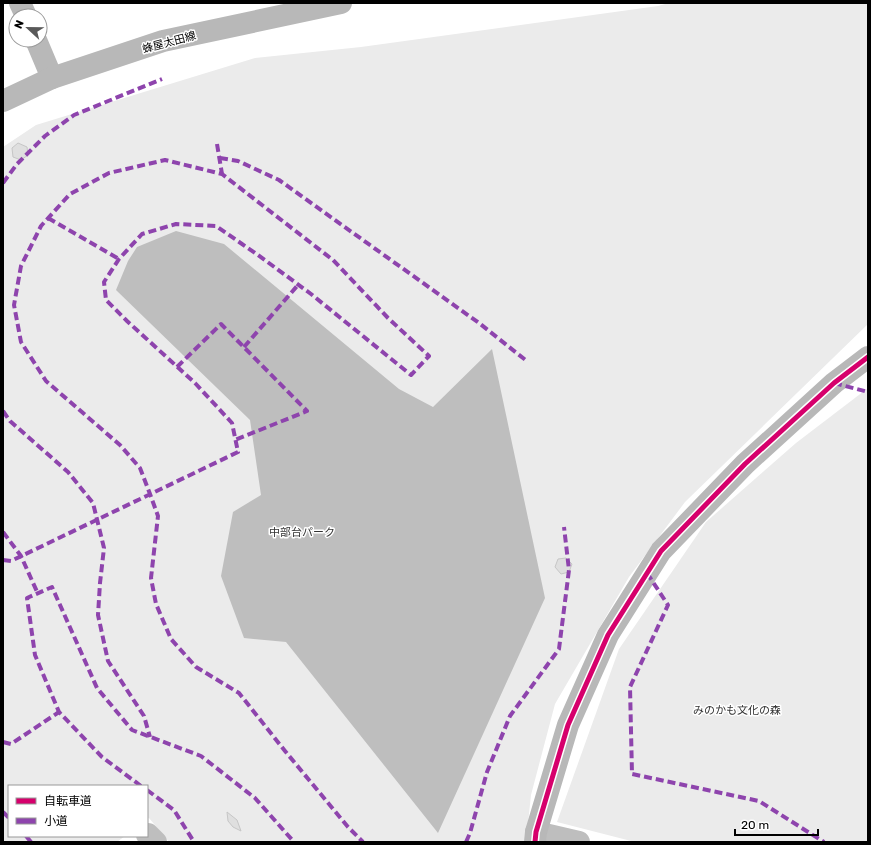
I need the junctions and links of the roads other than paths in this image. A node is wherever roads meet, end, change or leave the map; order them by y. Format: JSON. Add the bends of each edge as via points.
{"nodes":[{"id":1,"x":341,"y":3,"type":"edge"},
{"id":2,"x":39,"y":48,"type":"edge"},
{"id":3,"x":52,"y":78,"type":"junction"},
{"id":4,"x":3,"y":101,"type":"edge"},
{"id":5,"x":868,"y":357,"type":"edge"},
{"id":6,"x":148,"y":834,"type":"edge"},
{"id":7,"x":536,"y":837,"type":"edge"},
{"id":8,"x":156,"y":842,"type":"edge"},
{"id":9,"x":579,"y":842,"type":"edge"}],
"edges":[{"from":1,"to":3,"type":"street","name":"蜂屋太田線","via":[[163,41]]},
{"from":2,"to":3,"type":"street"},
{"from":3,"to":4,"type":"street","name":"蜂屋太田線"},
{"from":5,"to":7,"type":"street","via":[[834,383],[745,464],[661,551],[608,635],[574,711]]},
{"from":6,"to":8,"type":"street"},
{"from":7,"to":9,"type":"street"}]}
